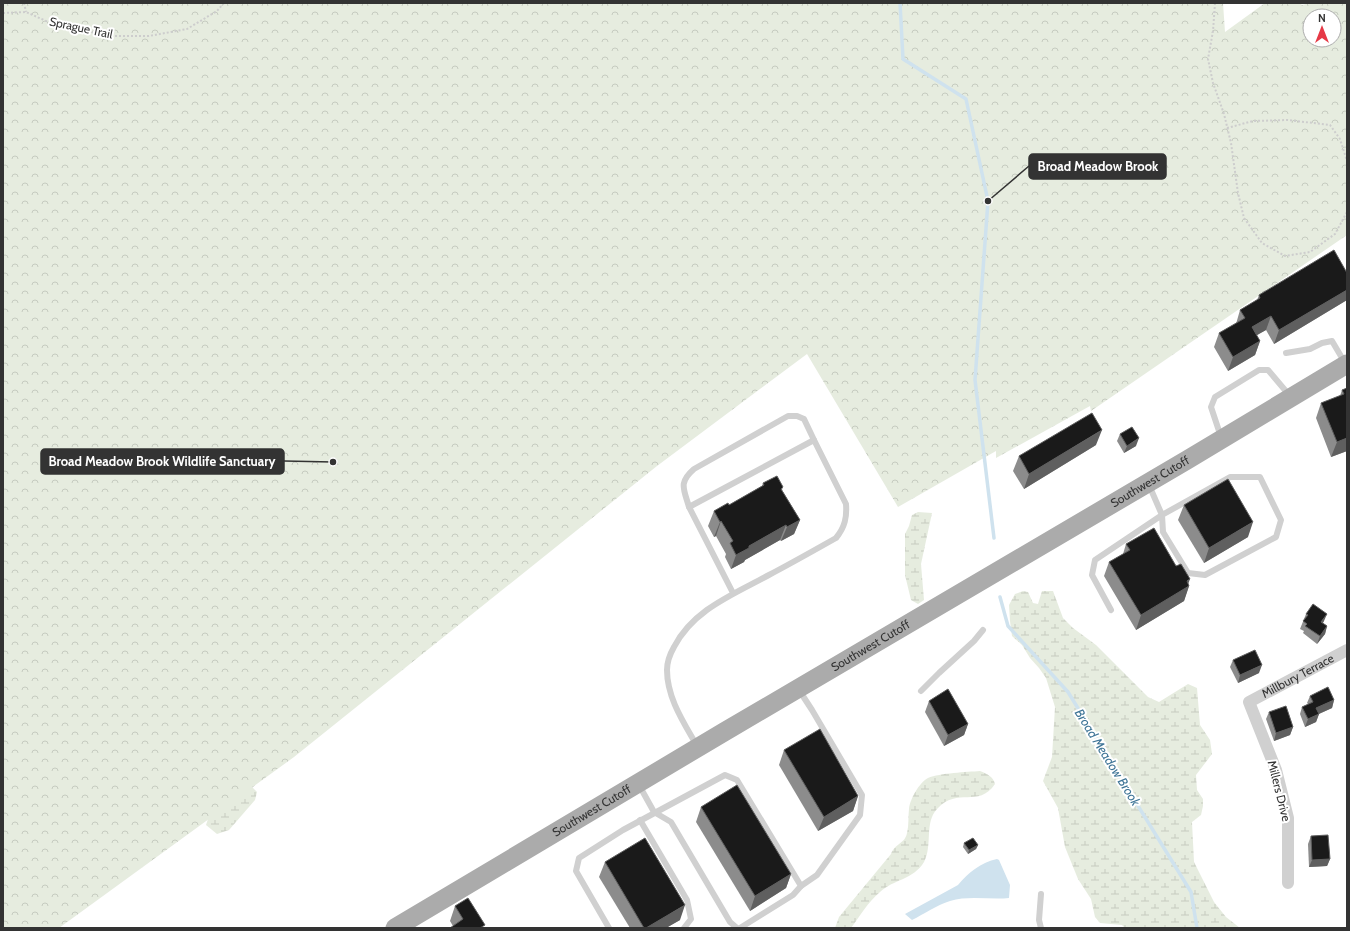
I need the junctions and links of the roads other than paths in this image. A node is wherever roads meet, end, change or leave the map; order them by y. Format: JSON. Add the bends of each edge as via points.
{"nodes":[{"id":1,"x":1286,"y":353,"type":"dead end"},
{"id":2,"x":1346,"y":364,"type":"edge"},
{"id":3,"x":1292,"y":397,"type":"junction"},
{"id":4,"x":1222,"y":439,"type":"junction"},
{"id":5,"x":814,"y":440,"type":"junction"},
{"id":6,"x":1148,"y":483,"type":"junction"},
{"id":7,"x":689,"y":507,"type":"junction"},
{"id":8,"x":1162,"y":515,"type":"junction"},
{"id":9,"x":733,"y":593,"type":"junction"},
{"id":10,"x":1111,"y":610,"type":"dead end"},
{"id":11,"x":983,"y":630,"type":"dead end"},
{"id":12,"x":1347,"y":650,"type":"edge"},
{"id":13,"x":798,"y":688,"type":"junction"},
{"id":14,"x":921,"y":692,"type":"dead end"},
{"id":15,"x":1250,"y":702,"type":"joint"},
{"id":16,"x":698,"y":748,"type":"junction"},
{"id":17,"x":639,"y":783,"type":"junction"},
{"id":18,"x":654,"y":812,"type":"junction"},
{"id":19,"x":640,"y":820,"type":"junction"},
{"id":20,"x":1288,"y":883,"type":"dead end"},
{"id":21,"x":801,"y":886,"type":"junction"},
{"id":22,"x":1041,"y":894,"type":"dead end"},
{"id":23,"x":395,"y":928,"type":"edge"},
{"id":24,"x":609,"y":928,"type":"edge"},
{"id":25,"x":684,"y":928,"type":"edge"},
{"id":26,"x":739,"y":928,"type":"edge"},
{"id":27,"x":1041,"y":928,"type":"edge"}],
"edges":[{"from":1,"to":2,"type":"lane","via":[[1310,349],[1332,341]]},
{"from":2,"to":3,"type":"main road","name":"Southwest Cutoff"},
{"from":3,"to":4,"type":"main road","name":"Southwest Cutoff"},
{"from":3,"to":4,"type":"lane","via":[[1268,370],[1259,370],[1215,397],[1211,407]]},
{"from":4,"to":6,"type":"main road","name":"Southwest Cutoff"},
{"from":5,"to":7,"type":"lane"},
{"from":5,"to":7,"type":"lane","via":[[804,419],[788,416],[694,469],[685,477],[683,485]]},
{"from":5,"to":9,"type":"lane","via":[[846,504],[841,533],[766,577]]},
{"from":6,"to":8,"type":"lane"},
{"from":6,"to":13,"type":"main road","name":"Southwest Cutoff"},
{"from":7,"to":9,"type":"lane"},
{"from":8,"to":8,"type":"lane","via":[[1163,532],[1188,573],[1205,576],[1276,537],[1281,520],[1260,477],[1230,477]]},
{"from":8,"to":10,"type":"lane","via":[[1095,560],[1092,575]]},
{"from":9,"to":16,"type":"lane","via":[[709,608],[687,627],[671,653],[667,669],[669,687],[678,712]]},
{"from":11,"to":14,"type":"lane"},
{"from":12,"to":15,"type":"street","name":"Millbury Terrace"},
{"from":13,"to":16,"type":"main road","name":"Southwest Cutoff"},
{"from":13,"to":21,"type":"lane","via":[[862,795],[860,816],[816,875]]},
{"from":15,"to":20,"type":"street","name":"Millers Drive","via":[[1276,770],[1288,818]]},
{"from":16,"to":17,"type":"main road","name":"Southwest Cutoff"},
{"from":17,"to":18,"type":"lane"},
{"from":17,"to":23,"type":"main road","name":"Southwest Cutoff"},
{"from":18,"to":19,"type":"lane"},
{"from":18,"to":21,"type":"lane","via":[[725,775],[737,780]]},
{"from":18,"to":26,"type":"lane","via":[[671,822],[730,922]]},
{"from":19,"to":24,"type":"lane","via":[[579,858],[576,871]]},
{"from":19,"to":25,"type":"lane","via":[[687,900],[691,919]]},
{"from":21,"to":26,"type":"lane","via":[[793,895]]},
{"from":22,"to":27,"type":"lane","via":[[1038,920]]}]}
